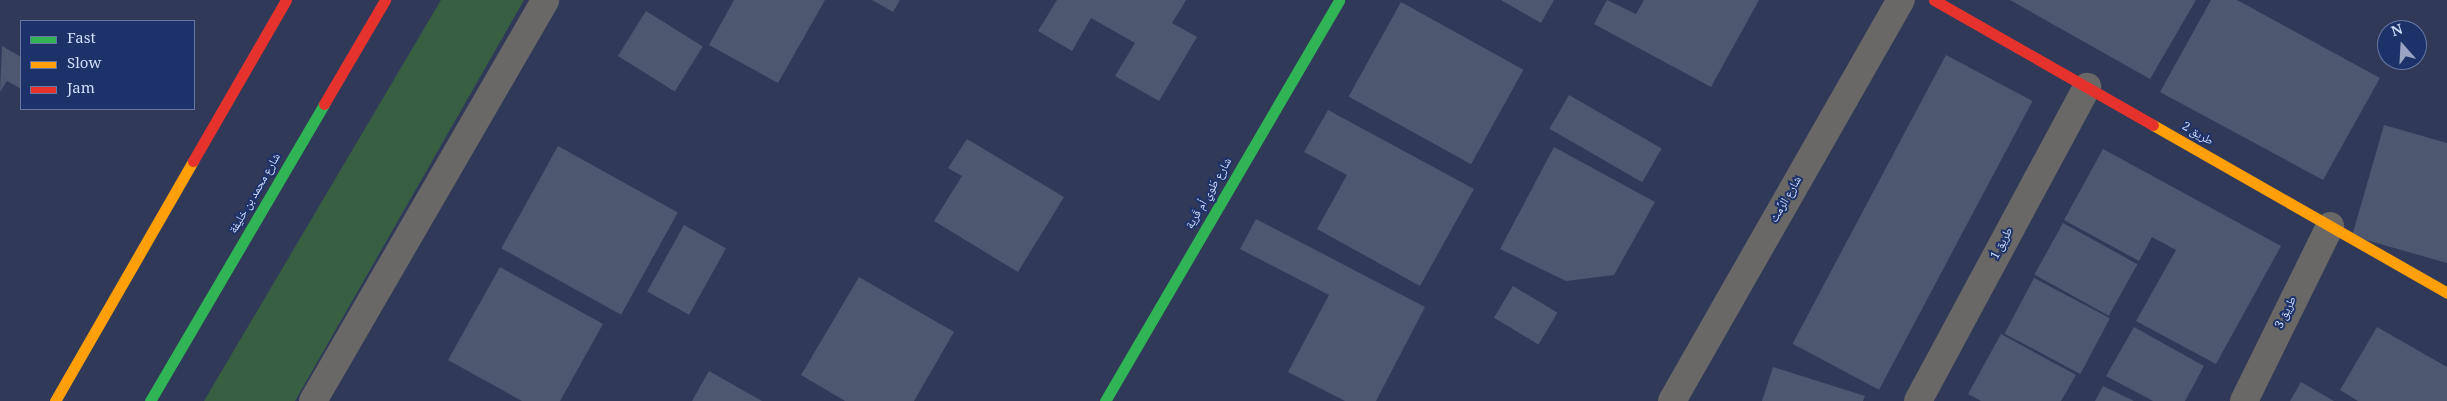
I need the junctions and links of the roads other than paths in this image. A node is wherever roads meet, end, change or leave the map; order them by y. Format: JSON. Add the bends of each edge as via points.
{"nodes":[{"id":1,"x":286,"y":0,"type":"edge"},
{"id":2,"x":385,"y":0,"type":"edge"},
{"id":3,"x":545,"y":0,"type":"edge"},
{"id":4,"x":1339,"y":0,"type":"edge"},
{"id":5,"x":1901,"y":0,"type":"edge"},
{"id":6,"x":1934,"y":0,"type":"edge"},
{"id":7,"x":2087,"y":88,"type":"junction"},
{"id":8,"x":2330,"y":226,"type":"junction"},
{"id":9,"x":2447,"y":293,"type":"edge"},
{"id":10,"x":55,"y":401,"type":"edge"},
{"id":11,"x":150,"y":401,"type":"edge"},
{"id":12,"x":313,"y":401,"type":"edge"},
{"id":13,"x":1106,"y":401,"type":"edge"},
{"id":14,"x":1672,"y":401,"type":"edge"},
{"id":15,"x":1918,"y":401,"type":"edge"},
{"id":16,"x":2244,"y":401,"type":"edge"}],
"edges":[{"from":1,"to":10,"type":"street"},
{"from":2,"to":11,"type":"street","name":"شارع محمد بن خليفة"},
{"from":3,"to":12,"type":"street"},
{"from":4,"to":13,"type":"street","name":"شارع طَوي أم قَرية"},
{"from":5,"to":14,"type":"street","name":"شارع الرِّمث"},
{"from":6,"to":7,"type":"street","name":"طريق 2"},
{"from":7,"to":8,"type":"street","name":"طريق 2"},
{"from":7,"to":15,"type":"street","name":"طريق 1"},
{"from":8,"to":9,"type":"street","name":"طريق 2"},
{"from":8,"to":16,"type":"street","name":"طريق 3"}]}
